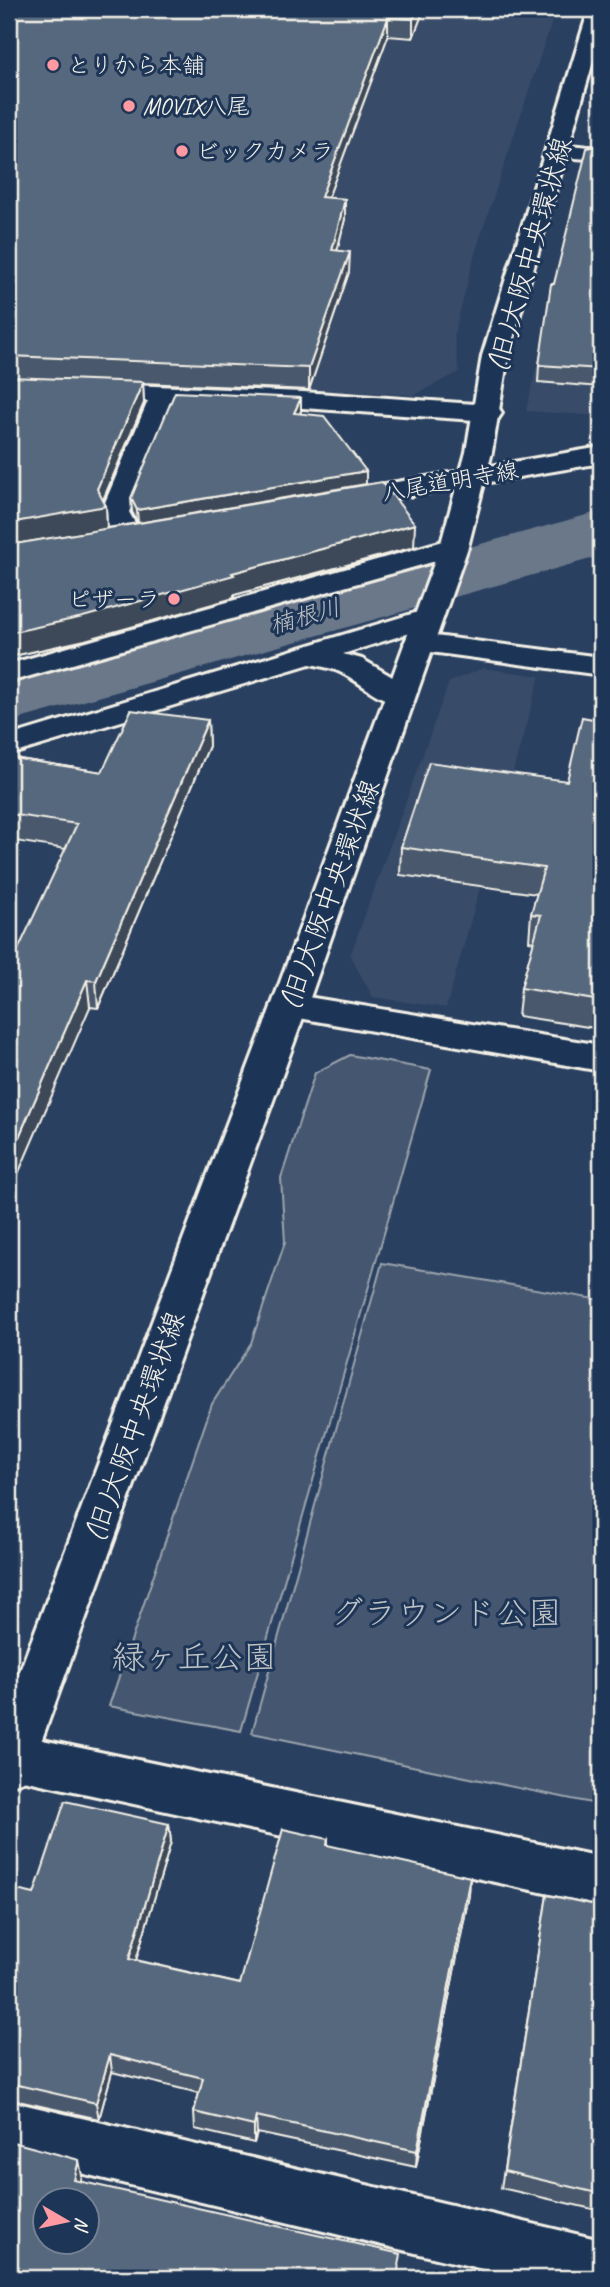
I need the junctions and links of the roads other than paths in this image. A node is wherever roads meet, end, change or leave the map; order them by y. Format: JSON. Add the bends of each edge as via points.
{"nodes":[{"id":1,"x":599,"y":17,"type":"edge"},
{"id":2,"x":557,"y":150,"type":"junction"},
{"id":3,"x":601,"y":154,"type":"edge"},
{"id":4,"x":13,"y":395,"type":"edge"},
{"id":5,"x":163,"y":395,"type":"junction"},
{"id":6,"x":489,"y":412,"type":"junction"},
{"id":7,"x":601,"y":455,"type":"edge"},
{"id":8,"x":475,"y":477,"type":"junction"},
{"id":9,"x":315,"y":504,"type":"edge"},
{"id":10,"x":128,"y":536,"type":"edge"},
{"id":11,"x":454,"y":547,"type":"junction"},
{"id":12,"x":423,"y":631,"type":"junction"},
{"id":13,"x":308,"y":654,"type":"junction"},
{"id":14,"x":601,"y":666,"type":"edge"},
{"id":15,"x":9,"y":673,"type":"edge"},
{"id":16,"x":400,"y":695,"type":"junction"},
{"id":17,"x":9,"y":746,"type":"edge"},
{"id":18,"x":289,"y":1006,"type":"junction"},
{"id":19,"x":601,"y":1058,"type":"edge"},
{"id":20,"x":10,"y":1758,"type":"edge"},
{"id":21,"x":601,"y":1881,"type":"edge"},
{"id":22,"x":9,"y":2128,"type":"edge"},
{"id":23,"x":601,"y":2269,"type":"edge"}],
"edges":[{"from":1,"to":2,"type":"street","name":"(旧)大阪中央環状線"},
{"from":2,"to":3,"type":"street"},
{"from":2,"to":6,"type":"street","name":"(旧)大阪中央環状線","via":[[495,356]]},
{"from":4,"to":5,"type":"street"},
{"from":5,"to":6,"type":"street"},
{"from":5,"to":10,"type":"street","via":[[115,512]]},
{"from":6,"to":8,"type":"street","name":"(旧)大阪中央環状線"},
{"from":7,"to":8,"type":"street","name":"八尾道明寺線"},
{"from":8,"to":9,"type":"street","name":"八尾道明寺線"},
{"from":8,"to":11,"type":"street","name":"(旧)大阪中央環状線"},
{"from":11,"to":12,"type":"street","name":"(旧)大阪中央環状線"},
{"from":11,"to":15,"type":"street"},
{"from":12,"to":13,"type":"street"},
{"from":12,"to":14,"type":"street"},
{"from":12,"to":16,"type":"street","name":"(旧)大阪中央環状線"},
{"from":13,"to":16,"type":"street","via":[[351,665]]},
{"from":13,"to":17,"type":"street"},
{"from":16,"to":18,"type":"street","name":"(旧)大阪中央環状線"},
{"from":18,"to":19,"type":"street"},
{"from":18,"to":20,"type":"street","name":"(旧)大阪中央環状線"},
{"from":20,"to":21,"type":"street"},
{"from":22,"to":23,"type":"street"}]}
